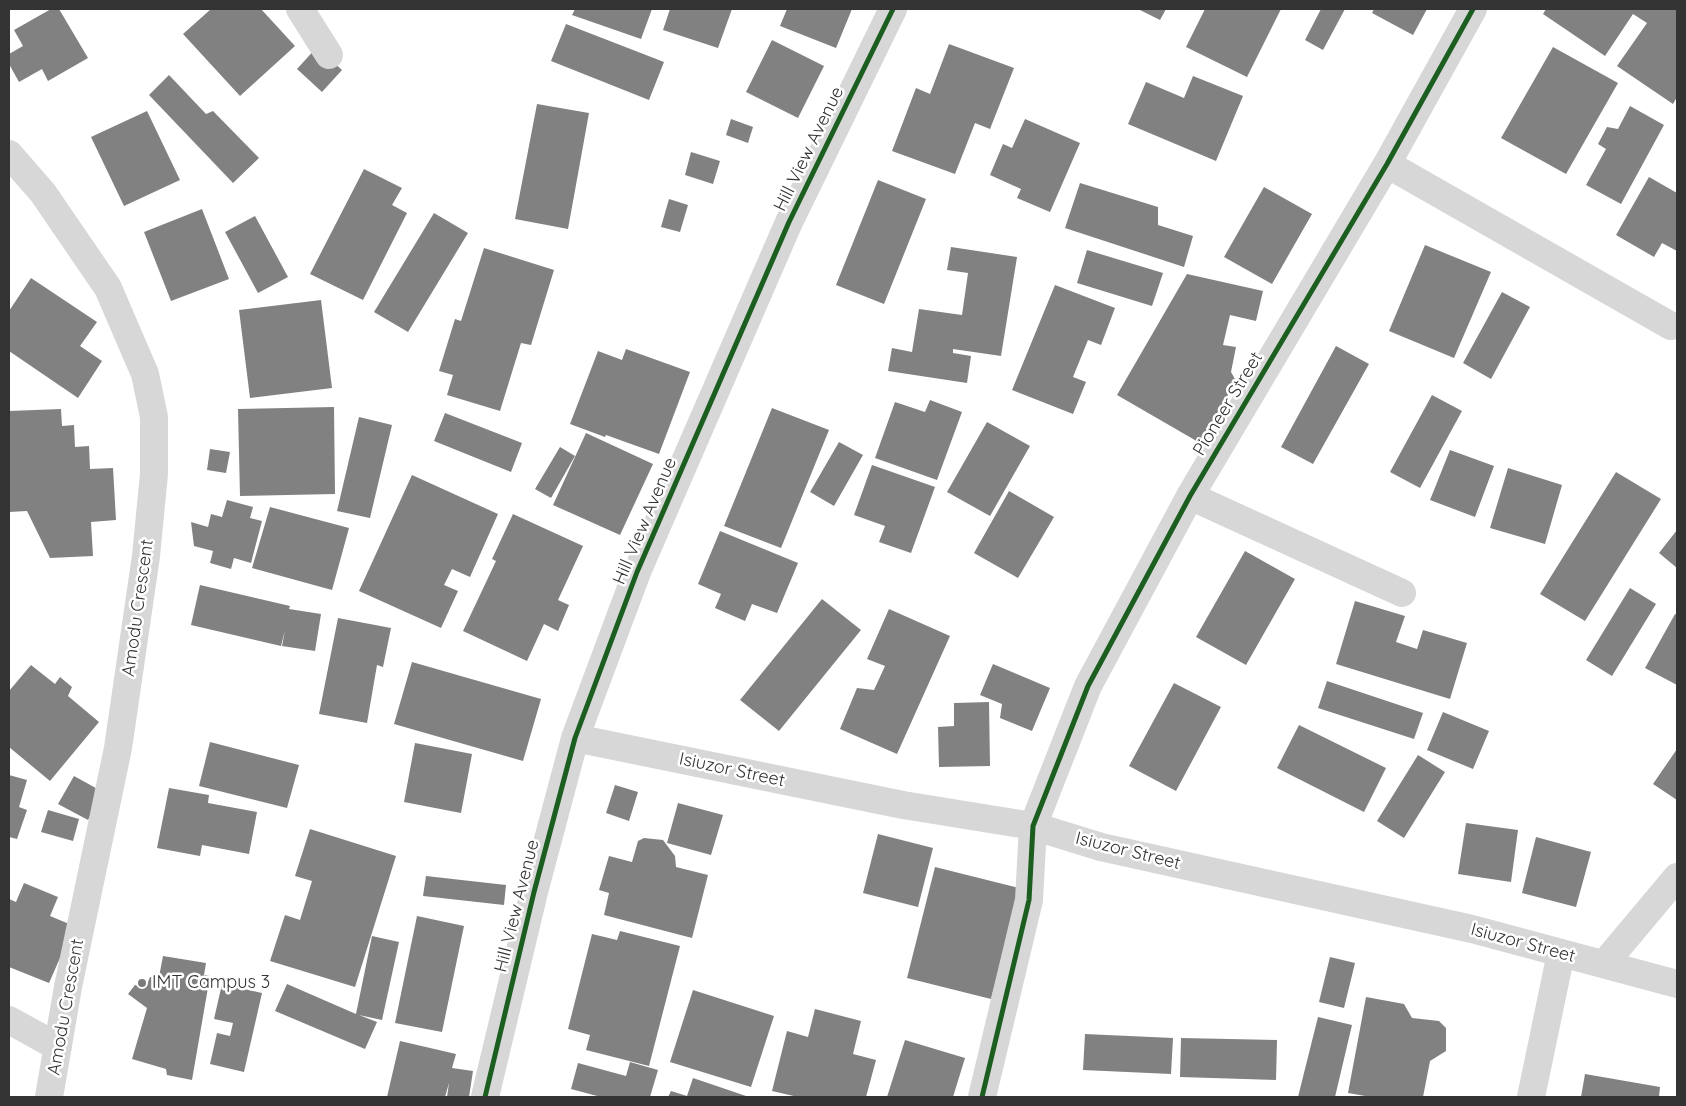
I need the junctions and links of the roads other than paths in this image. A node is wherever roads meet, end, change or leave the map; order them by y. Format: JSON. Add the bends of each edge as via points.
{"nodes":[{"id":1,"x":300,"y":9,"type":"edge"},
{"id":2,"x":892,"y":9,"type":"edge"},
{"id":3,"x":1473,"y":9,"type":"edge"},
{"id":4,"x":329,"y":54,"type":"dead end"},
{"id":5,"x":9,"y":154,"type":"edge"},
{"id":6,"x":1387,"y":164,"type":"junction"},
{"id":7,"x":1671,"y":326,"type":"dead end"},
{"id":8,"x":1190,"y":496,"type":"junction"},
{"id":9,"x":1402,"y":594,"type":"dead end"},
{"id":10,"x":575,"y":738,"type":"junction"},
{"id":11,"x":1034,"y":826,"type":"junction"},
{"id":12,"x":1677,"y":877,"type":"edge"},
{"id":13,"x":1561,"y":953,"type":"junction"},
{"id":14,"x":1604,"y":964,"type":"junction"},
{"id":15,"x":1677,"y":984,"type":"edge"},
{"id":16,"x":9,"y":1020,"type":"edge"},
{"id":17,"x":58,"y":1047,"type":"junction"},
{"id":18,"x":49,"y":1097,"type":"edge"},
{"id":19,"x":485,"y":1097,"type":"edge"},
{"id":20,"x":982,"y":1097,"type":"edge"},
{"id":21,"x":1531,"y":1097,"type":"edge"}],
"edges":[{"from":1,"to":4,"type":"street"},
{"from":2,"to":10,"type":"street","name":"Hill View Avenue","via":[[789,222],[637,572]]},
{"from":3,"to":6,"type":"street","name":"Pioneer Street"},
{"from":5,"to":17,"type":"street","name":"Amodu Crescent","via":[[43,193],[108,288],[145,374],[154,417],[154,474],[146,556],[118,748]]},
{"from":6,"to":7,"type":"street"},
{"from":6,"to":8,"type":"street","name":"Pioneer Street"},
{"from":8,"to":9,"type":"street"},
{"from":8,"to":11,"type":"street","name":"Pioneer Street","via":[[1088,686]]},
{"from":10,"to":11,"type":"street","name":"Isiuzor Street","via":[[903,805]]},
{"from":10,"to":19,"type":"street","name":"Hill View Avenue"},
{"from":11,"to":13,"type":"street","name":"Isiuzor Street","via":[[1101,846],[1472,929]]},
{"from":11,"to":20,"type":"street","name":"Pioneer Street","via":[[1029,900]]},
{"from":12,"to":14,"type":"street"},
{"from":13,"to":14,"type":"street","name":"Isiuzor Street"},
{"from":13,"to":21,"type":"street"},
{"from":14,"to":15,"type":"street","name":"Isiuzor Street"},
{"from":16,"to":17,"type":"street"},
{"from":17,"to":18,"type":"street","name":"Amodu Crescent"}]}
